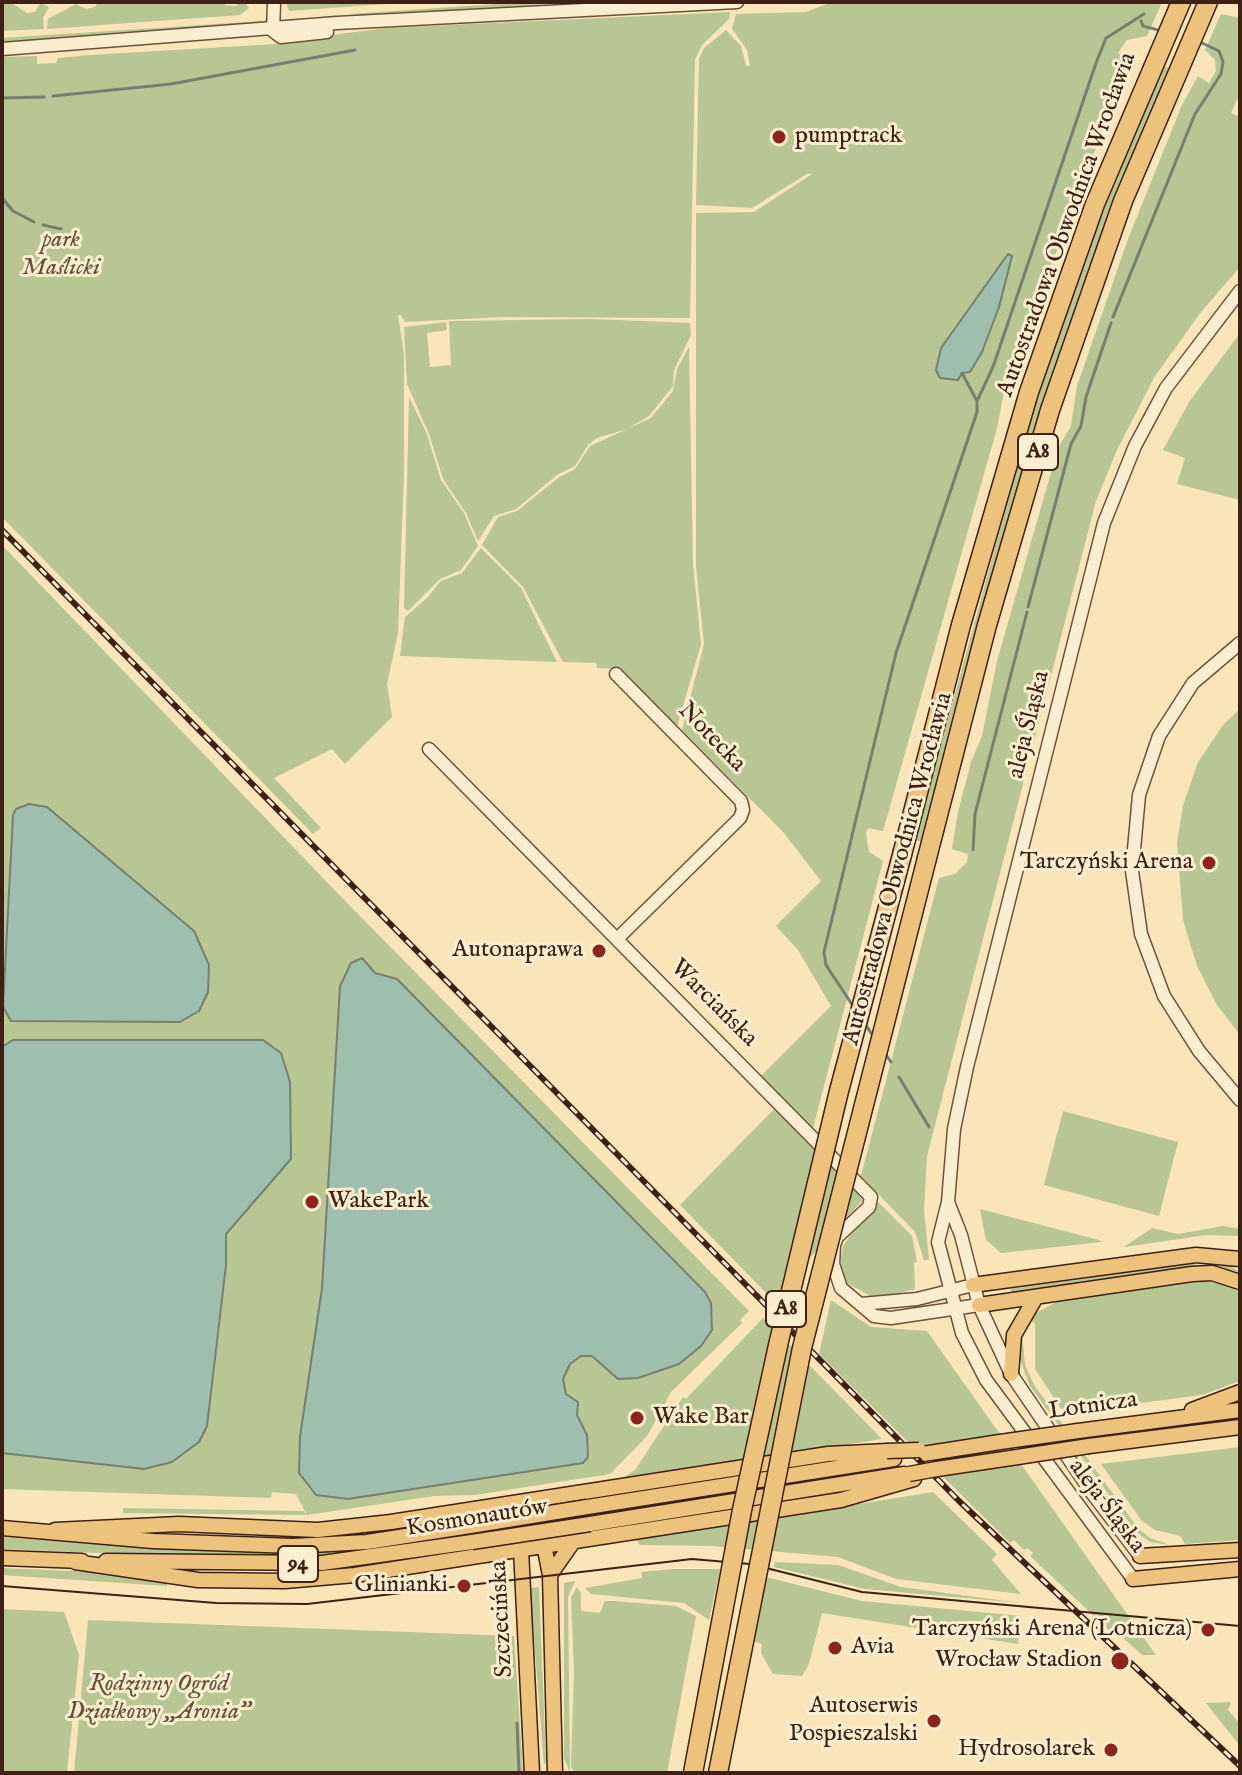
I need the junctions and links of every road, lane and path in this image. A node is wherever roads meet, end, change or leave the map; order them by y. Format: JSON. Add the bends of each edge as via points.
{"nodes":[{"id":1,"x":274,"y":2,"type":"edge"},
{"id":2,"x":737,"y":2,"type":"edge"},
{"id":3,"x":1181,"y":2,"type":"edge"},
{"id":4,"x":1208,"y":2,"type":"edge"},
{"id":5,"x":694,"y":4,"type":"edge"},
{"id":6,"x":273,"y":31,"type":"junction"},
{"id":7,"x":2,"y":49,"type":"edge"},
{"id":8,"x":1240,"y":291,"type":"edge"},
{"id":9,"x":1240,"y":643,"type":"edge"},
{"id":10,"x":616,"y":674,"type":"dead end"},
{"id":11,"x":429,"y":749,"type":"dead end"},
{"id":12,"x":617,"y":939,"type":"junction"},
{"id":13,"x":1240,"y":1100,"type":"edge"},
{"id":14,"x":948,"y":1202,"type":"junction"},
{"id":15,"x":1240,"y":1259,"type":"edge"},
{"id":16,"x":1240,"y":1282,"type":"edge"},
{"id":17,"x":973,"y":1285,"type":"junction"},
{"id":18,"x":949,"y":1290,"type":"junction"},
{"id":19,"x":1036,"y":1297,"type":"junction"},
{"id":20,"x":861,"y":1304,"type":"junction"},
{"id":21,"x":979,"y":1305,"type":"junction"},
{"id":22,"x":954,"y":1309,"type":"junction"},
{"id":23,"x":1011,"y":1374,"type":"junction"},
{"id":24,"x":1240,"y":1392,"type":"edge"},
{"id":25,"x":1240,"y":1410,"type":"edge"},
{"id":26,"x":1166,"y":1419,"type":"junction"},
{"id":27,"x":1240,"y":1427,"type":"edge"},
{"id":28,"x":1210,"y":1431,"type":"junction"},
{"id":29,"x":1240,"y":1437,"type":"edge"},
{"id":30,"x":952,"y":1450,"type":"joint"},
{"id":31,"x":891,"y":1455,"type":"junction"},
{"id":32,"x":912,"y":1476,"type":"junction"},
{"id":33,"x":528,"y":1500,"type":"junction"},
{"id":34,"x":2,"y":1528,"type":"edge"},
{"id":35,"x":55,"y":1530,"type":"junction"},
{"id":36,"x":573,"y":1542,"type":"junction"},
{"id":37,"x":545,"y":1546,"type":"junction"},
{"id":38,"x":521,"y":1550,"type":"junction"},
{"id":39,"x":1240,"y":1550,"type":"edge"},
{"id":40,"x":1140,"y":1556,"type":"joint"},
{"id":41,"x":2,"y":1558,"type":"edge"},
{"id":42,"x":75,"y":1562,"type":"junction"},
{"id":43,"x":1240,"y":1569,"type":"edge"},
{"id":44,"x":550,"y":1575,"type":"junction"},
{"id":45,"x":1133,"y":1579,"type":"joint"},
{"id":46,"x":532,"y":1773,"type":"edge"},
{"id":47,"x":555,"y":1773,"type":"edge"},
{"id":48,"x":693,"y":1773,"type":"edge"},
{"id":49,"x":718,"y":1773,"type":"edge"}],
"edges":[{"from":1,"to":6,"type":"street"},
{"from":2,"to":5,"type":"street"},
{"from":3,"to":48,"type":"highway","name":"Autostradowa Obwodnica Wrocławia","number":"A8","bridge":true,"via":[[1095,204],[1029,392],[961,625],[839,1091],[762,1415]]},
{"from":4,"to":49,"type":"highway","name":"Autostradowa Obwodnica Wrocławia","number":"A8","bridge":true,"via":[[1123,201],[1050,410],[987,625],[802,1348]]},
{"from":5,"to":6,"type":"street"},
{"from":6,"to":7,"type":"street"},
{"from":8,"to":14,"type":"street","name":"aleja Śląska","via":[[1166,388],[1104,523],[967,1067],[949,1159]]},
{"from":9,"to":13,"type":"street","via":[[1193,683],[1159,736],[1139,795],[1132,871],[1141,934],[1164,996],[1199,1051]]},
{"from":10,"to":12,"type":"street","name":"Notecka","via":[[741,801],[743,810]]},
{"from":11,"to":12,"type":"street","name":"Warciańska"},
{"from":12,"to":20,"type":"street","name":"Warciańska","via":[[871,1197],[869,1207],[834,1245],[835,1278]]},
{"from":14,"to":17,"type":"street","name":"aleja Śląska"},
{"from":14,"to":18,"type":"street","name":"aleja Śląska","via":[[938,1242]]},
{"from":15,"to":17,"type":"main road","via":[[1196,1255]]},
{"from":16,"to":19,"type":"main road","via":[[1212,1273],[1192,1274]]},
{"from":17,"to":18,"type":"street"},
{"from":17,"to":21,"type":"street","name":"aleja Śląska"},
{"from":18,"to":20,"type":"street"},
{"from":18,"to":22,"type":"street","name":"aleja Śląska"},
{"from":19,"to":21,"type":"main road"},
{"from":19,"to":23,"type":"main road","via":[[1014,1335]]},
{"from":20,"to":22,"type":"street","name":"Warciańska","via":[[874,1316],[891,1318]]},
{"from":21,"to":22,"type":"street","name":"Warciańska"},
{"from":21,"to":23,"type":"street","name":"aleja Śląska"},
{"from":22,"to":45,"type":"street","name":"aleja Śląska","via":[[986,1380]]},
{"from":23,"to":40,"type":"street","name":"aleja Śląska"},
{"from":24,"to":26,"type":"main road"},
{"from":25,"to":26,"type":"main road","name":"Lotnicza","number":"94"},
{"from":26,"to":30,"type":"main road","name":"Lotnicza","number":"94","bridge":true},
{"from":27,"to":28,"type":"main road","name":"Lotnicza"},
{"from":28,"to":29,"type":"main road"},
{"from":28,"to":32,"type":"main road","name":"Lotnicza","bridge":true},
{"from":30,"to":31,"type":"main road","name":"Kosmonautów","number":"94"},
{"from":31,"to":33,"type":"main road","via":[[828,1454]]},
{"from":31,"to":35,"type":"main road","name":"Kosmonautów","number":"94","bridge":true,"via":[[367,1542],[293,1546],[131,1540]]},
{"from":32,"to":36,"type":"main road","via":[[841,1500]]},
{"from":32,"to":42,"type":"main road","name":"Kosmonautów","number":"94","bridge":true,"via":[[322,1563]]},
{"from":33,"to":35,"type":"main road","via":[[318,1530],[179,1524]]},
{"from":33,"to":37,"type":"main road","name":"Szczecińska"},
{"from":33,"to":38,"type":"main road","name":"Szczecińska"},
{"from":34,"to":35,"type":"main road","name":"Kosmonautów","number":"94"},
{"from":36,"to":37,"type":"main road"},
{"from":36,"to":44,"type":"main road"},
{"from":37,"to":38,"type":"main road"},
{"from":37,"to":44,"type":"main road","name":"Szczecińska"},
{"from":38,"to":42,"type":"main road","via":[[285,1581],[167,1578]]},
{"from":38,"to":46,"type":"main road","name":"Szczecińska"},
{"from":39,"to":40,"type":"main road"},
{"from":41,"to":42,"type":"main road","name":"Kosmonautów","number":"94"},
{"from":43,"to":45,"type":"main road"},
{"from":44,"to":47,"type":"main road","name":"Szczecińska"}]}
